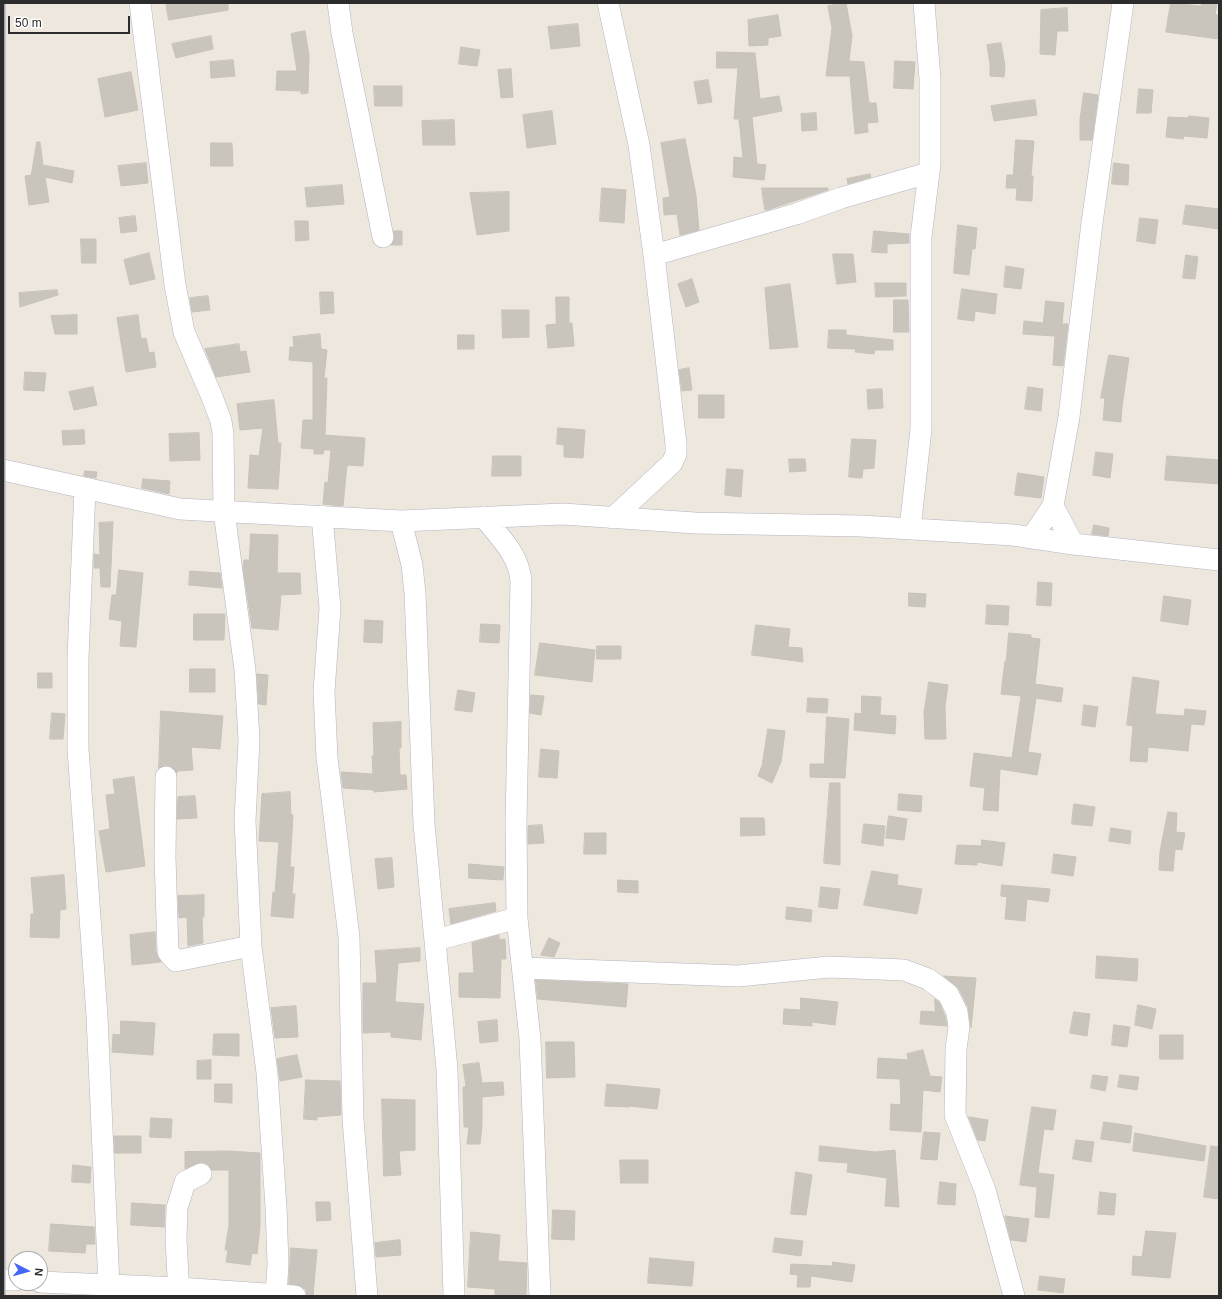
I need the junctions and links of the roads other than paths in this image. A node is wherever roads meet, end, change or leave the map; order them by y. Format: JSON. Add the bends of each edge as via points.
{"nodes":[{"id":1,"x":140,"y":3,"type":"edge"},
{"id":2,"x":338,"y":3,"type":"edge"},
{"id":3,"x":608,"y":3,"type":"edge"},
{"id":4,"x":924,"y":3,"type":"edge"},
{"id":5,"x":1123,"y":3,"type":"edge"},
{"id":6,"x":928,"y":173,"type":"junction"},
{"id":7,"x":383,"y":237,"type":"dead end"},
{"id":8,"x":654,"y":255,"type":"junction"},
{"id":9,"x":3,"y":470,"type":"edge"},
{"id":10,"x":85,"y":488,"type":"junction"},
{"id":11,"x":1053,"y":506,"type":"junction"},
{"id":12,"x":224,"y":511,"type":"junction"},
{"id":13,"x":322,"y":516,"type":"junction"},
{"id":14,"x":484,"y":517,"type":"junction"},
{"id":15,"x":613,"y":518,"type":"junction"},
{"id":16,"x":401,"y":521,"type":"junction"},
{"id":17,"x":910,"y":529,"type":"junction"},
{"id":18,"x":1032,"y":537,"type":"junction"},
{"id":19,"x":1073,"y":544,"type":"junction"},
{"id":20,"x":1219,"y":560,"type":"edge"},
{"id":21,"x":166,"y":777,"type":"dead end"},
{"id":22,"x":517,"y":918,"type":"junction"},
{"id":23,"x":436,"y":940,"type":"junction"},
{"id":24,"x":251,"y":946,"type":"junction"},
{"id":25,"x":523,"y":968,"type":"junction"},
{"id":26,"x":201,"y":1174,"type":"dead end"},
{"id":27,"x":48,"y":1282,"type":"edge"},
{"id":28,"x":109,"y":1286,"type":"junction"},
{"id":29,"x":179,"y":1292,"type":"edge"},
{"id":30,"x":282,"y":1295,"type":"edge"},
{"id":31,"x":367,"y":1296,"type":"edge"},
{"id":32,"x":454,"y":1296,"type":"edge"},
{"id":33,"x":540,"y":1296,"type":"edge"},
{"id":34,"x":1014,"y":1296,"type":"edge"}],
"edges":[{"from":1,"to":12,"type":"street","via":[[175,285],[184,332],[221,421]]},
{"from":2,"to":7,"type":"street"},
{"from":3,"to":8,"type":"street","via":[[639,145]]},
{"from":4,"to":6,"type":"street","via":[[930,79]]},
{"from":5,"to":11,"type":"street","via":[[1091,231],[1069,416]]},
{"from":6,"to":8,"type":"street"},
{"from":6,"to":17,"type":"street","via":[[921,237],[921,429]]},
{"from":8,"to":15,"type":"street","via":[[676,454],[672,463]]},
{"from":9,"to":10,"type":"street"},
{"from":10,"to":12,"type":"street","via":[[180,509]]},
{"from":10,"to":28,"type":"street","via":[[78,658],[78,748],[97,1016]]},
{"from":11,"to":18,"type":"street"},
{"from":11,"to":19,"type":"street"},
{"from":12,"to":13,"type":"street"},
{"from":12,"to":24,"type":"street","via":[[245,670],[249,740],[245,821]]},
{"from":13,"to":16,"type":"street"},
{"from":13,"to":31,"type":"street","via":[[330,608],[324,692],[328,758],[349,937],[353,1119]]},
{"from":14,"to":15,"type":"street","via":[[563,514]]},
{"from":14,"to":16,"type":"street"},
{"from":14,"to":22,"type":"street","via":[[514,555],[520,567]]},
{"from":15,"to":17,"type":"street"},
{"from":16,"to":23,"type":"street","via":[[412,565],[415,593],[424,824]]},
{"from":17,"to":18,"type":"street"},
{"from":18,"to":19,"type":"street"},
{"from":19,"to":20,"type":"street"},
{"from":21,"to":24,"type":"street","via":[[168,952],[176,961]]},
{"from":22,"to":23,"type":"street"},
{"from":22,"to":25,"type":"street"},
{"from":23,"to":32,"type":"street","via":[[447,1069]]},
{"from":24,"to":30,"type":"street","via":[[267,1073]]},
{"from":25,"to":33,"type":"street","via":[[530,1039]]},
{"from":25,"to":34,"type":"street","via":[[738,976],[829,967],[904,970],[928,979],[948,994],[957,1012],[959,1027],[955,1114],[985,1190]]},
{"from":26,"to":29,"type":"street","via":[[185,1182],[177,1208]]},
{"from":27,"to":28,"type":"street"},
{"from":28,"to":29,"type":"street"},
{"from":29,"to":30,"type":"street"}]}
